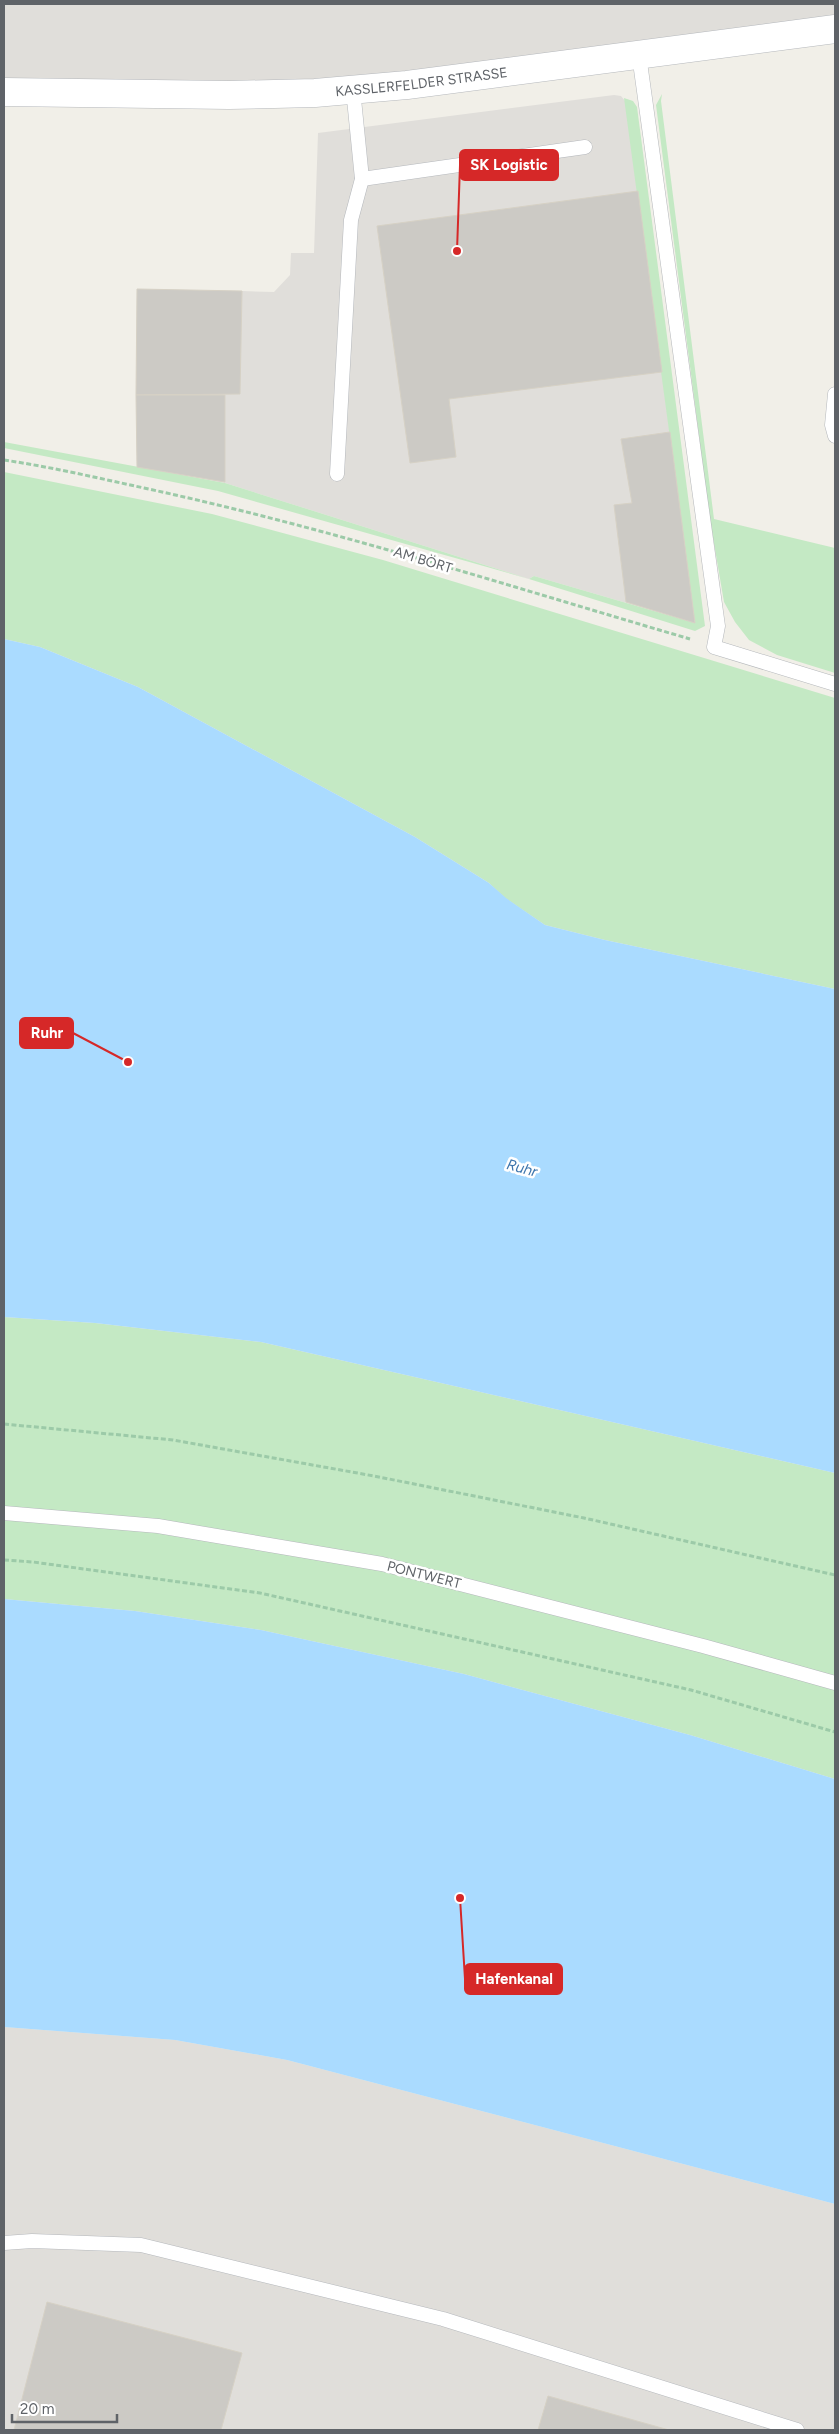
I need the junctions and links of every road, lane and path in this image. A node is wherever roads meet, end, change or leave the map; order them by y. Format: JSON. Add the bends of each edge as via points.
{"nodes":[{"id":1,"x":835,"y":29,"type":"edge"},
{"id":2,"x":639,"y":55,"type":"junction"},
{"id":3,"x":353,"y":90,"type":"junction"},
{"id":4,"x":4,"y":92,"type":"edge"},
{"id":5,"x":585,"y":147,"type":"dead end"},
{"id":6,"x":362,"y":179,"type":"junction"},
{"id":7,"x":835,"y":394,"type":"edge"},
{"id":8,"x":835,"y":436,"type":"edge"},
{"id":9,"x":4,"y":460,"type":"edge"},
{"id":10,"x":337,"y":474,"type":"dead end"},
{"id":11,"x":714,"y":647,"type":"junction"},
{"id":12,"x":835,"y":684,"type":"edge"},
{"id":13,"x":4,"y":1424,"type":"edge"},
{"id":14,"x":4,"y":1513,"type":"edge"},
{"id":15,"x":4,"y":1560,"type":"edge"},
{"id":16,"x":835,"y":1575,"type":"edge"},
{"id":17,"x":835,"y":1683,"type":"edge"},
{"id":18,"x":835,"y":1732,"type":"edge"},
{"id":19,"x":4,"y":2243,"type":"edge"},
{"id":20,"x":798,"y":2430,"type":"edge"}],
"edges":[{"from":1,"to":2,"type":"street","name":"KASSLERFELDER STRASSE"},
{"from":2,"to":3,"type":"street","name":"KASSLERFELDER STRASSE"},
{"from":2,"to":11,"type":"lane","via":[[718,626]]},
{"from":3,"to":4,"type":"street","name":"KASSLERFELDER STRASSE","via":[[229,95]]},
{"from":3,"to":6,"type":"lane"},
{"from":5,"to":6,"type":"lane"},
{"from":6,"to":10,"type":"lane","via":[[351,220]]},
{"from":7,"to":8,"type":"lane","via":[[832,425]]},
{"from":9,"to":11,"type":"path","name":"AM BÖRT","via":[[214,503],[386,549]]},
{"from":11,"to":12,"type":"lane"},
{"from":13,"to":16,"type":"path","via":[[173,1440],[317,1466],[575,1516]]},
{"from":14,"to":17,"type":"lane","name":"PONTWERT","via":[[158,1526],[382,1564]]},
{"from":15,"to":18,"type":"path","via":[[260,1594],[691,1690]]},
{"from":19,"to":20,"type":"lane","via":[[32,2241],[141,2246],[443,2319]]}]}
